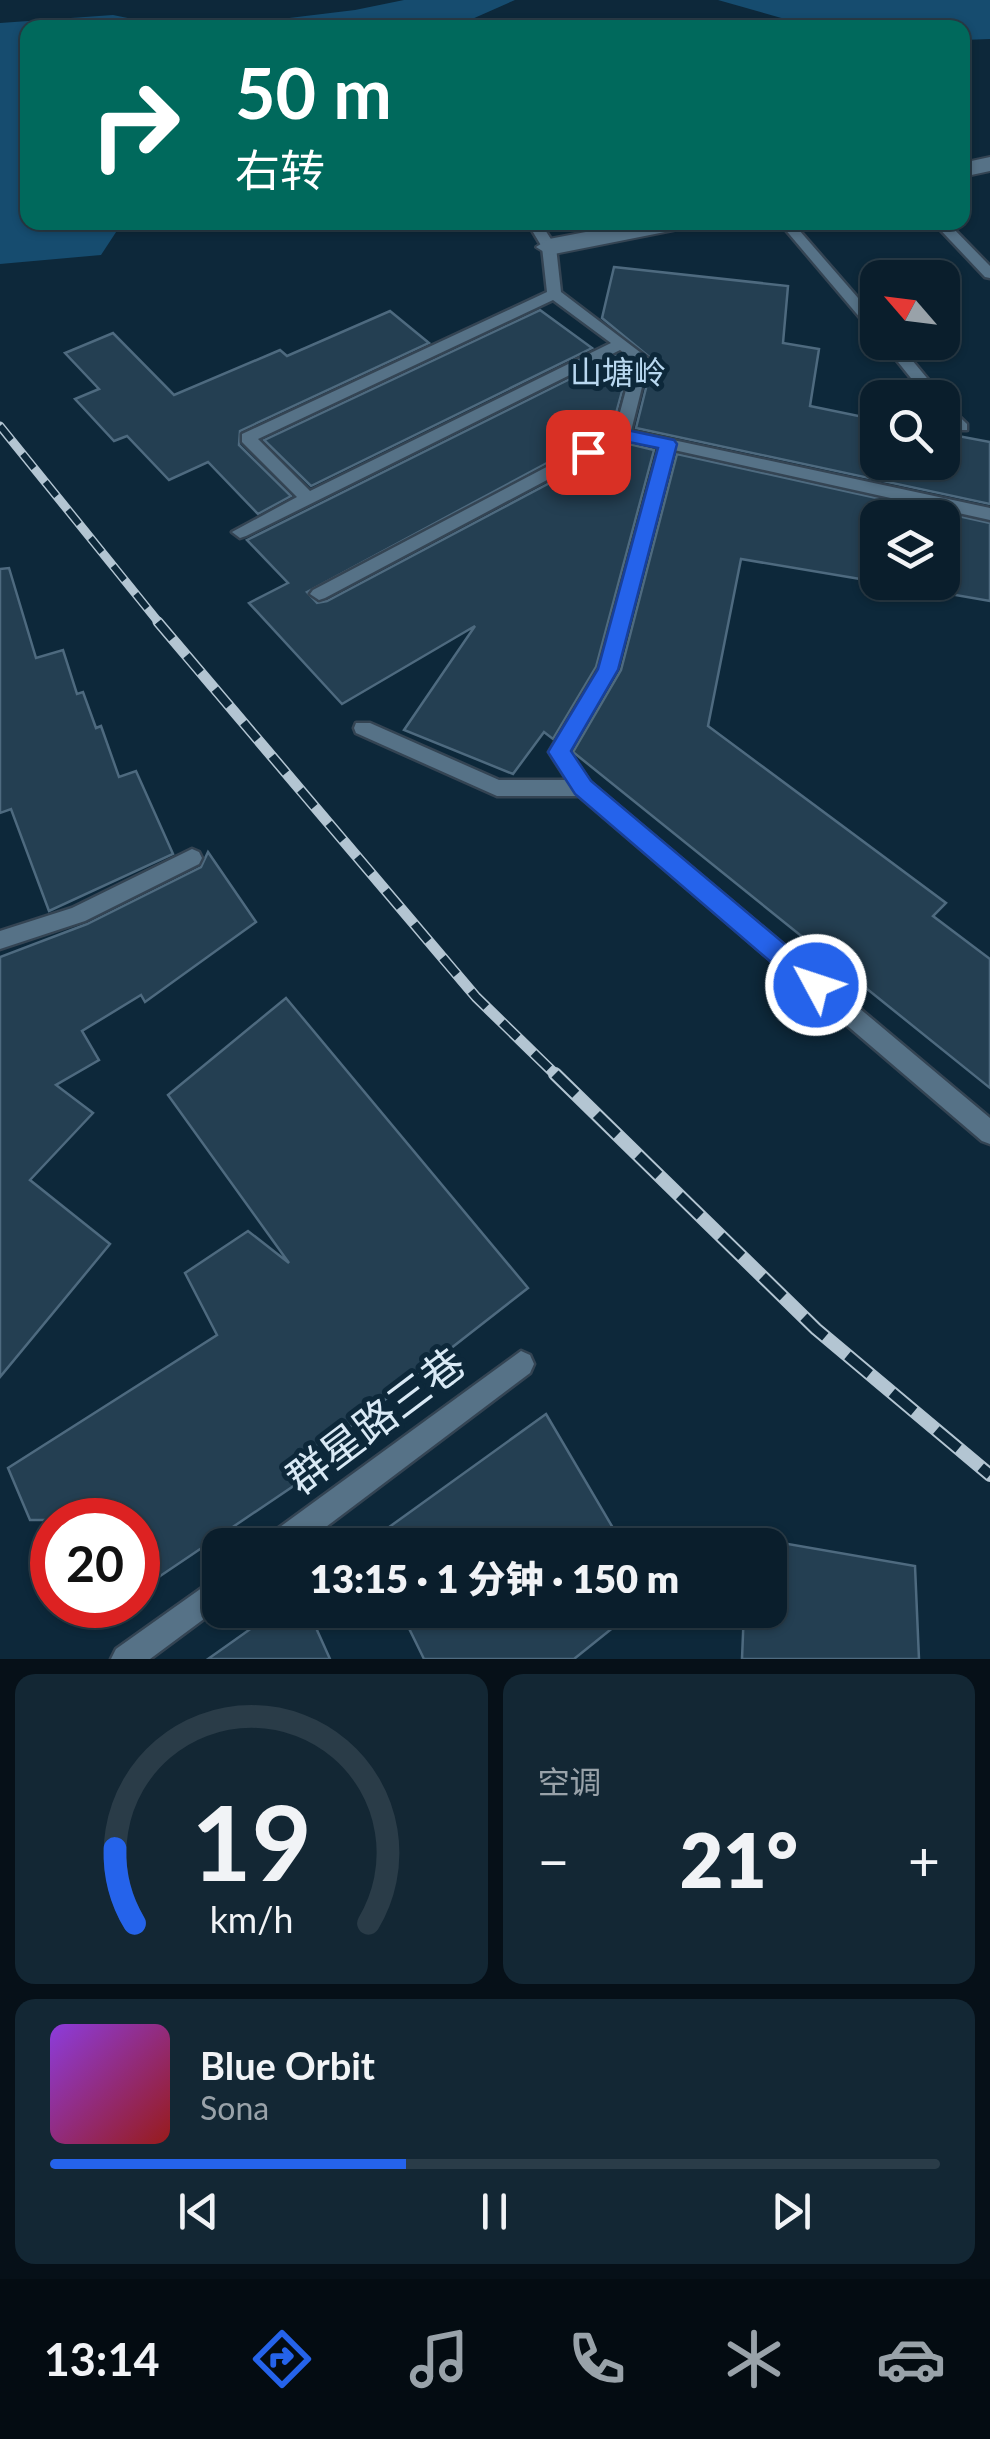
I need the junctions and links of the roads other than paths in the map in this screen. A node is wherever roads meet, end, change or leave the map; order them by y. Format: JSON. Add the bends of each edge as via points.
{"nodes":[{"id":1,"x":538,"y":230,"type":"edge"},
{"id":2,"x":638,"y":230,"type":"edge"},
{"id":3,"x":792,"y":230,"type":"edge"},
{"id":4,"x":947,"y":230,"type":"edge"},
{"id":5,"x":550,"y":247,"type":"junction"},
{"id":6,"x":990,"y":274,"type":"edge"},
{"id":7,"x":554,"y":294,"type":"junction"},
{"id":8,"x":860,"y":309,"type":"edge"},
{"id":9,"x":620,"y":344,"type":"junction"},
{"id":10,"x":903,"y":360,"type":"edge"},
{"id":11,"x":921,"y":380,"type":"edge"},
{"id":12,"x":622,"y":434,"type":"junction"},
{"id":13,"x":668,"y":444,"type":"junction"},
{"id":14,"x":308,"y":498,"type":"junction"},
{"id":15,"x":990,"y":514,"type":"edge"},
{"id":16,"x":240,"y":532,"type":"dead end"},
{"id":17,"x":319,"y":594,"type":"dead end"},
{"id":18,"x":363,"y":728,"type":"dead end"},
{"id":19,"x":583,"y":788,"type":"junction"},
{"id":20,"x":192,"y":858,"type":"dead end"},
{"id":21,"x":2,"y":932,"type":"edge"},
{"id":22,"x":990,"y":1133,"type":"edge"},
{"id":23,"x":521,"y":1364,"type":"dead end"},
{"id":24,"x":302,"y":1528,"type":"edge"},
{"id":25,"x":202,"y":1602,"type":"edge"},
{"id":26,"x":126,"y":1659,"type":"edge"}],
"edges":[{"from":1,"to":5,"type":"lane"},
{"from":2,"to":5,"type":"street"},
{"from":3,"to":8,"type":"lane"},
{"from":4,"to":6,"type":"lane"},
{"from":5,"to":7,"type":"lane"},
{"from":7,"to":9,"type":"lane"},
{"from":7,"to":14,"type":"lane","via":[[248,438]]},
{"from":9,"to":12,"type":"lane","via":[[642,359]]},
{"from":9,"to":14,"type":"lane"},
{"from":10,"to":11,"type":"lane"},
{"from":12,"to":13,"type":"lane"},
{"from":12,"to":17,"type":"lane"},
{"from":13,"to":15,"type":"lane"},
{"from":13,"to":19,"type":"lane","via":[[608,670],[559,752]]},
{"from":14,"to":16,"type":"lane"},
{"from":18,"to":19,"type":"lane","via":[[496,788]]},
{"from":19,"to":22,"type":"lane"},
{"from":20,"to":21,"type":"lane","via":[[78,915]]},
{"from":23,"to":24,"type":"lane","name":"群星路三巷"},
{"from":25,"to":26,"type":"lane"}]}
